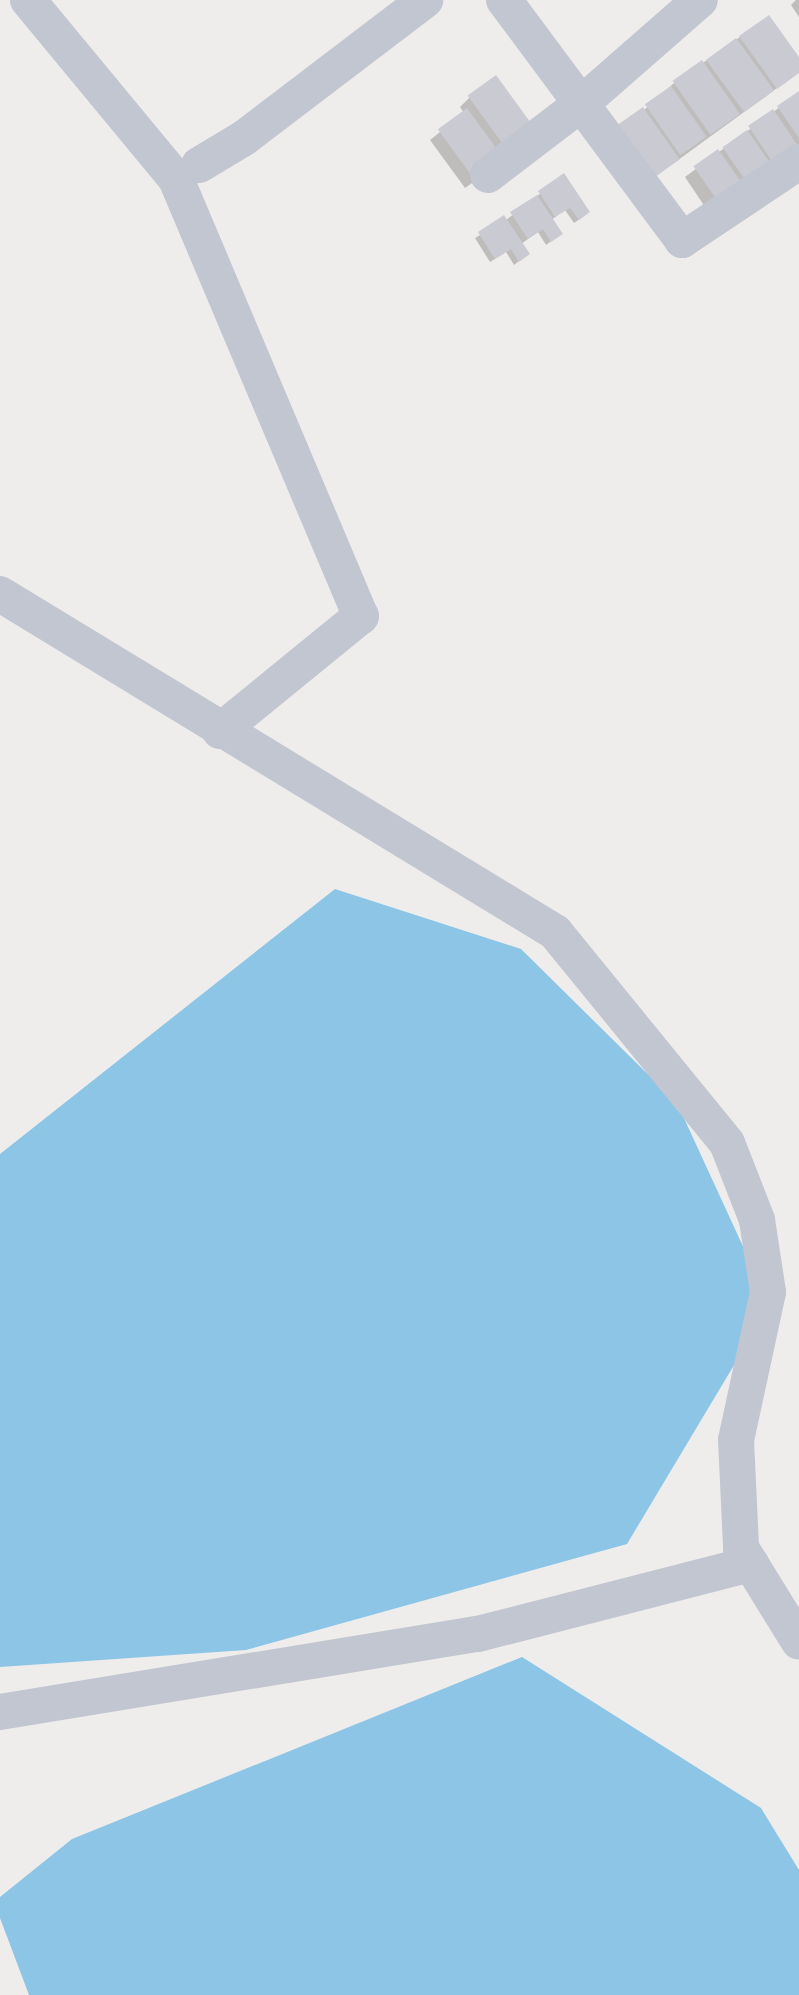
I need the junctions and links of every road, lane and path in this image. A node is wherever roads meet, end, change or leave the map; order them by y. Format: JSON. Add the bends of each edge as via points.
{"nodes":[{"id":1,"x":28,"y":0,"type":"edge"},
{"id":2,"x":425,"y":0,"type":"edge"},
{"id":3,"x":504,"y":0,"type":"edge"},
{"id":4,"x":700,"y":0,"type":"edge"},
{"id":5,"x":581,"y":104,"type":"junction"},
{"id":6,"x":799,"y":162,"type":"edge"},
{"id":7,"x":199,"y":165,"type":"dead end"},
{"id":8,"x":488,"y":175,"type":"dead end"},
{"id":9,"x":0,"y":594,"type":"edge"},
{"id":10,"x":220,"y":731,"type":"junction"},
{"id":11,"x":751,"y":1564,"type":"junction"},
{"id":12,"x":799,"y":1642,"type":"edge"},
{"id":13,"x":0,"y":1712,"type":"edge"}],
"edges":[{"from":1,"to":10,"type":"street","via":[[176,179],[361,616]]},
{"from":2,"to":7,"type":"street","via":[[244,138]]},
{"from":3,"to":5,"type":"street"},
{"from":4,"to":5,"type":"street"},
{"from":5,"to":6,"type":"street","via":[[682,240]]},
{"from":5,"to":8,"type":"street"},
{"from":9,"to":10,"type":"street"},
{"from":10,"to":11,"type":"street","via":[[555,932],[727,1143],[757,1220],[768,1292],[736,1440],[741,1548]]},
{"from":11,"to":12,"type":"street"},
{"from":11,"to":13,"type":"street","via":[[478,1634]]}]}
